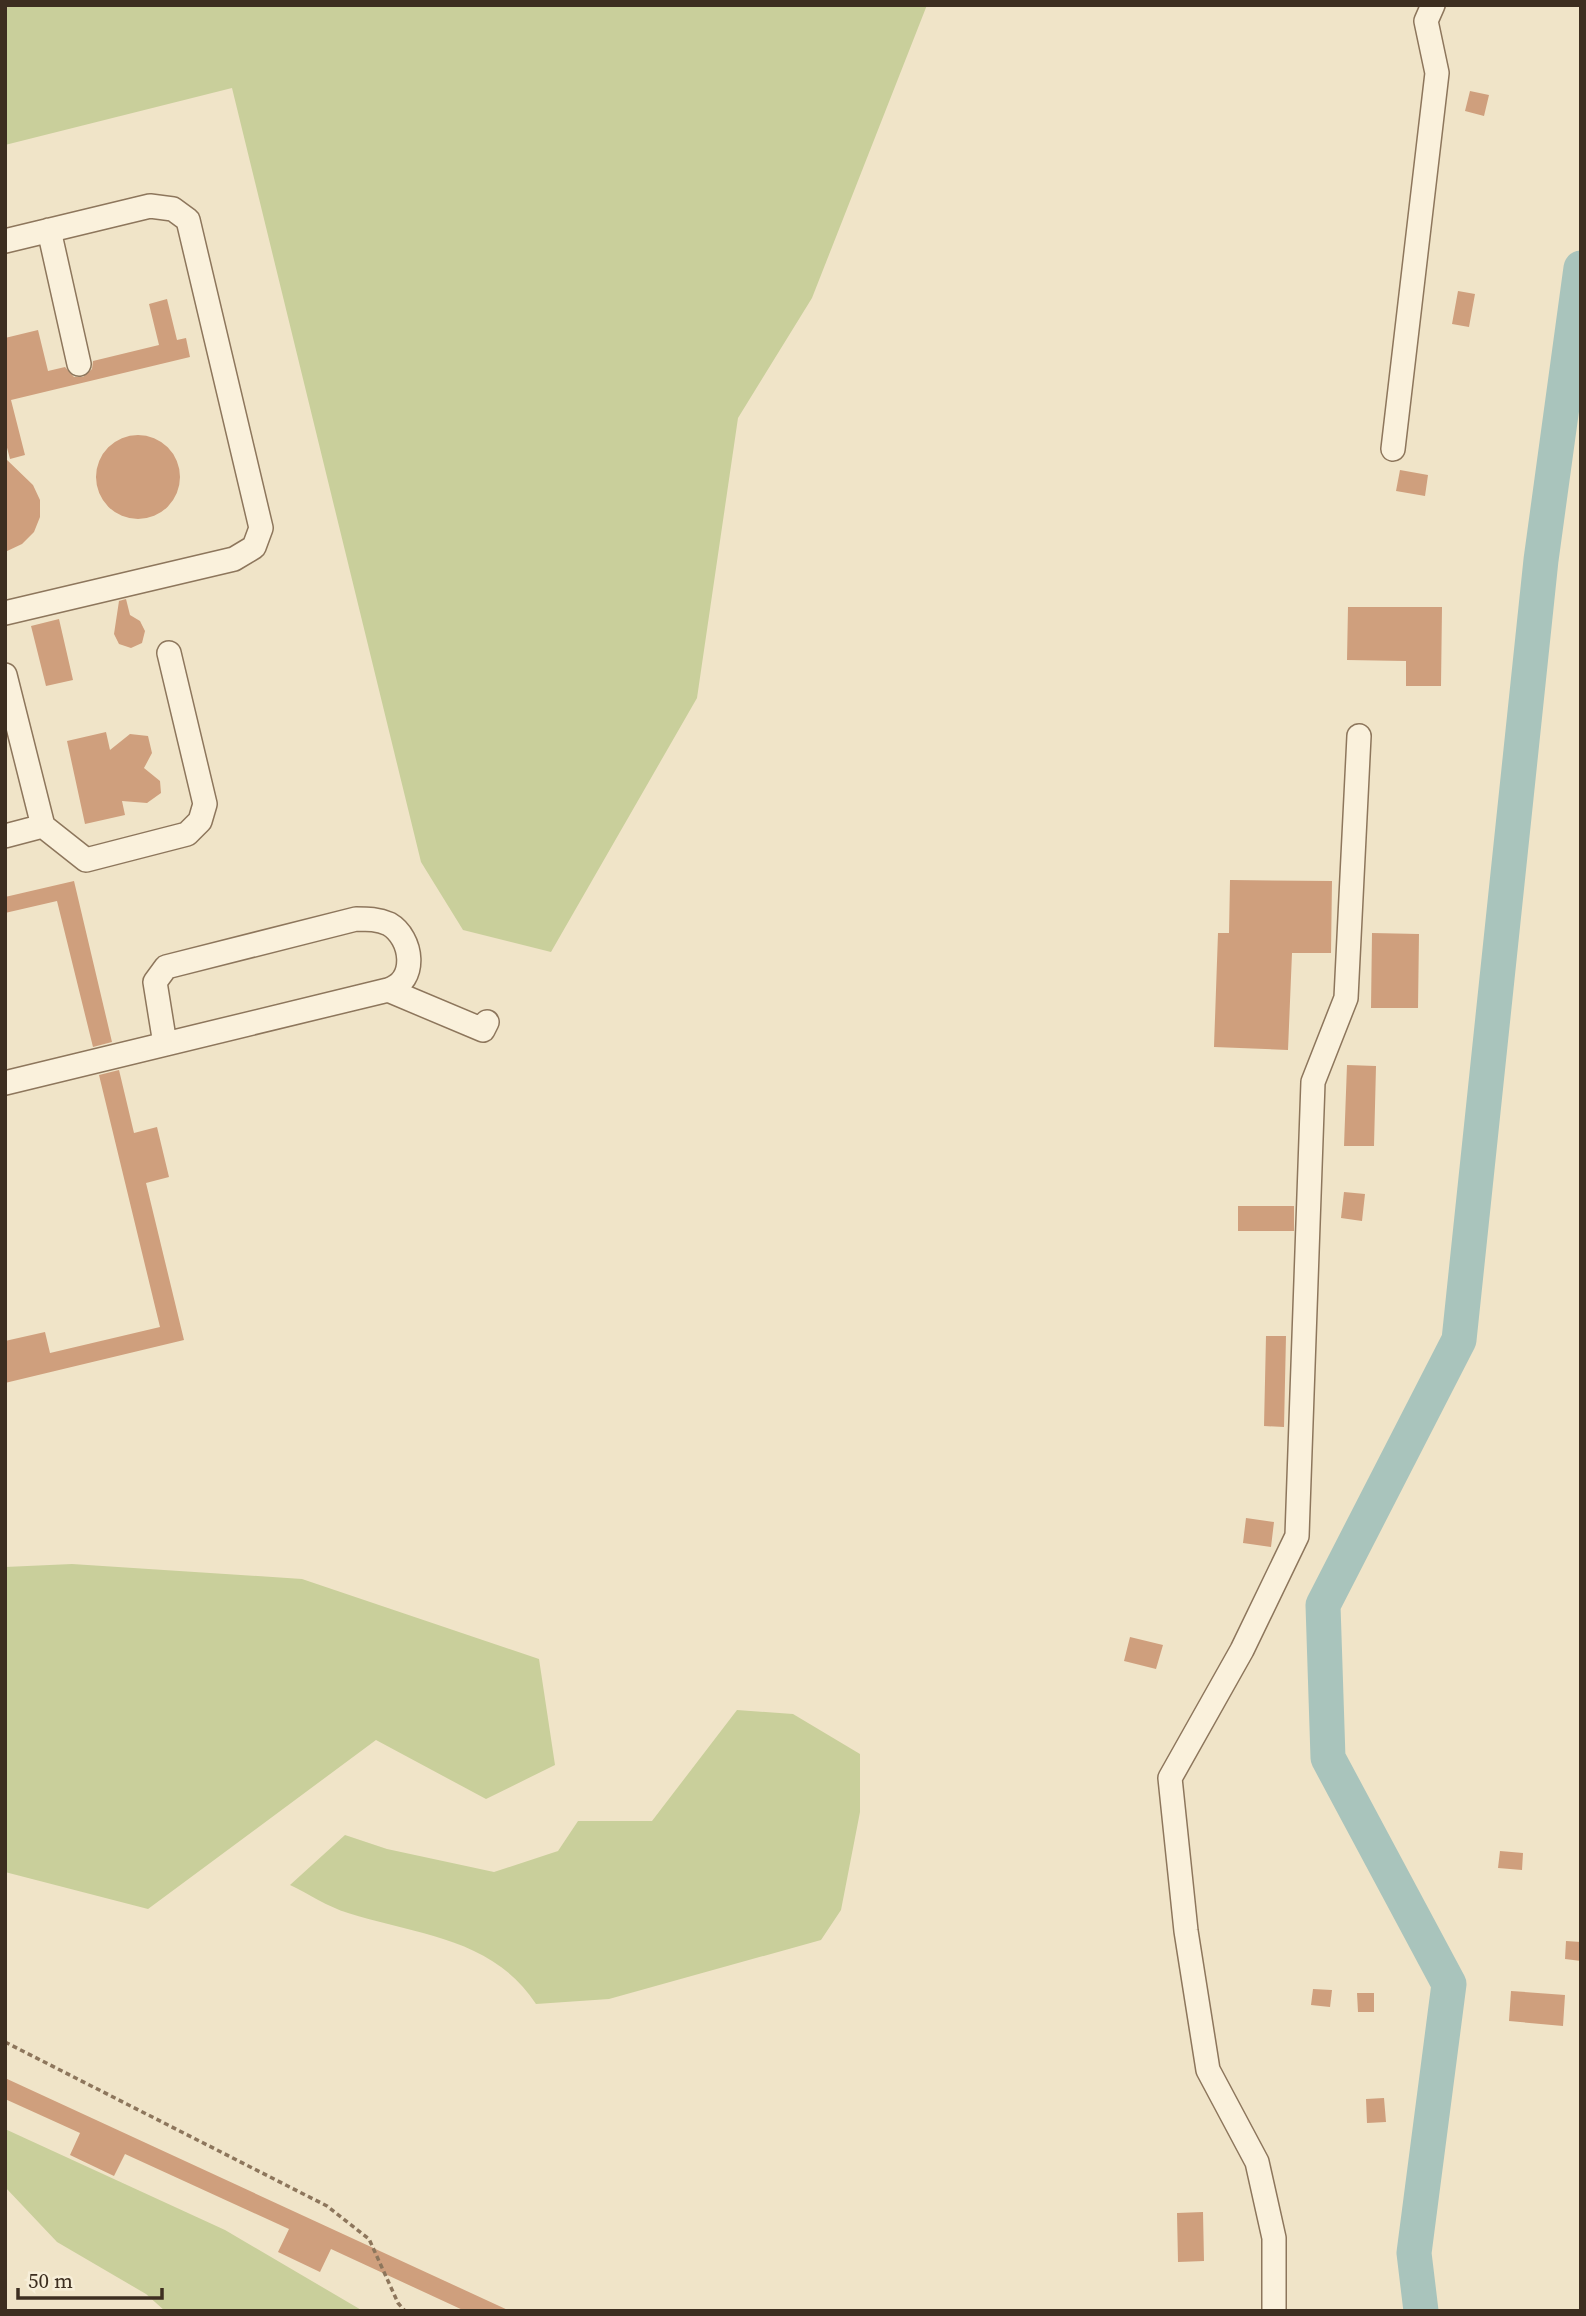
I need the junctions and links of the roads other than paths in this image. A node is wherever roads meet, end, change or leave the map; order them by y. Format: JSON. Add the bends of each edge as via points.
{"nodes":[{"id":1,"x":1433,"y":5,"type":"edge"},
{"id":2,"x":49,"y":230,"type":"junction"},
{"id":3,"x":5,"y":241,"type":"edge"},
{"id":4,"x":79,"y":364,"type":"dead end"},
{"id":5,"x":1393,"y":449,"type":"dead end"},
{"id":6,"x":5,"y":613,"type":"edge"},
{"id":7,"x":169,"y":653,"type":"dead end"},
{"id":8,"x":5,"y":675,"type":"edge"},
{"id":9,"x":1359,"y":736,"type":"dead end"},
{"id":10,"x":43,"y":826,"type":"junction"},
{"id":11,"x":5,"y":836,"type":"edge"},
{"id":12,"x":388,"y":990,"type":"junction"},
{"id":13,"x":487,"y":1022,"type":"dead end"},
{"id":14,"x":165,"y":1044,"type":"junction"},
{"id":15,"x":5,"y":1083,"type":"edge"},
{"id":16,"x":1274,"y":2311,"type":"edge"}],
"edges":[{"from":1,"to":5,"type":"street","via":[[1426,21],[1437,73]]},
{"from":2,"to":3,"type":"street"},
{"from":2,"to":4,"type":"street"},
{"from":2,"to":6,"type":"street","via":[[150,206],[173,209],[188,220],[261,528],[254,547],[234,559]]},
{"from":7,"to":10,"type":"street","via":[[205,804],[200,821],[187,834],[86,860]]},
{"from":8,"to":10,"type":"street"},
{"from":9,"to":16,"type":"street","via":[[1346,998],[1313,1082],[1297,1535],[1242,1650],[1170,1778],[1186,1931],[1208,2070],[1257,2162],[1273,2238]]},
{"from":10,"to":11,"type":"street"},
{"from":12,"to":13,"type":"street","via":[[483,1030]]},
{"from":12,"to":14,"type":"street"},
{"from":12,"to":14,"type":"street","via":[[405,978],[411,959],[404,942],[391,926],[356,919],[166,967],[155,982]]},
{"from":14,"to":15,"type":"street"}]}
